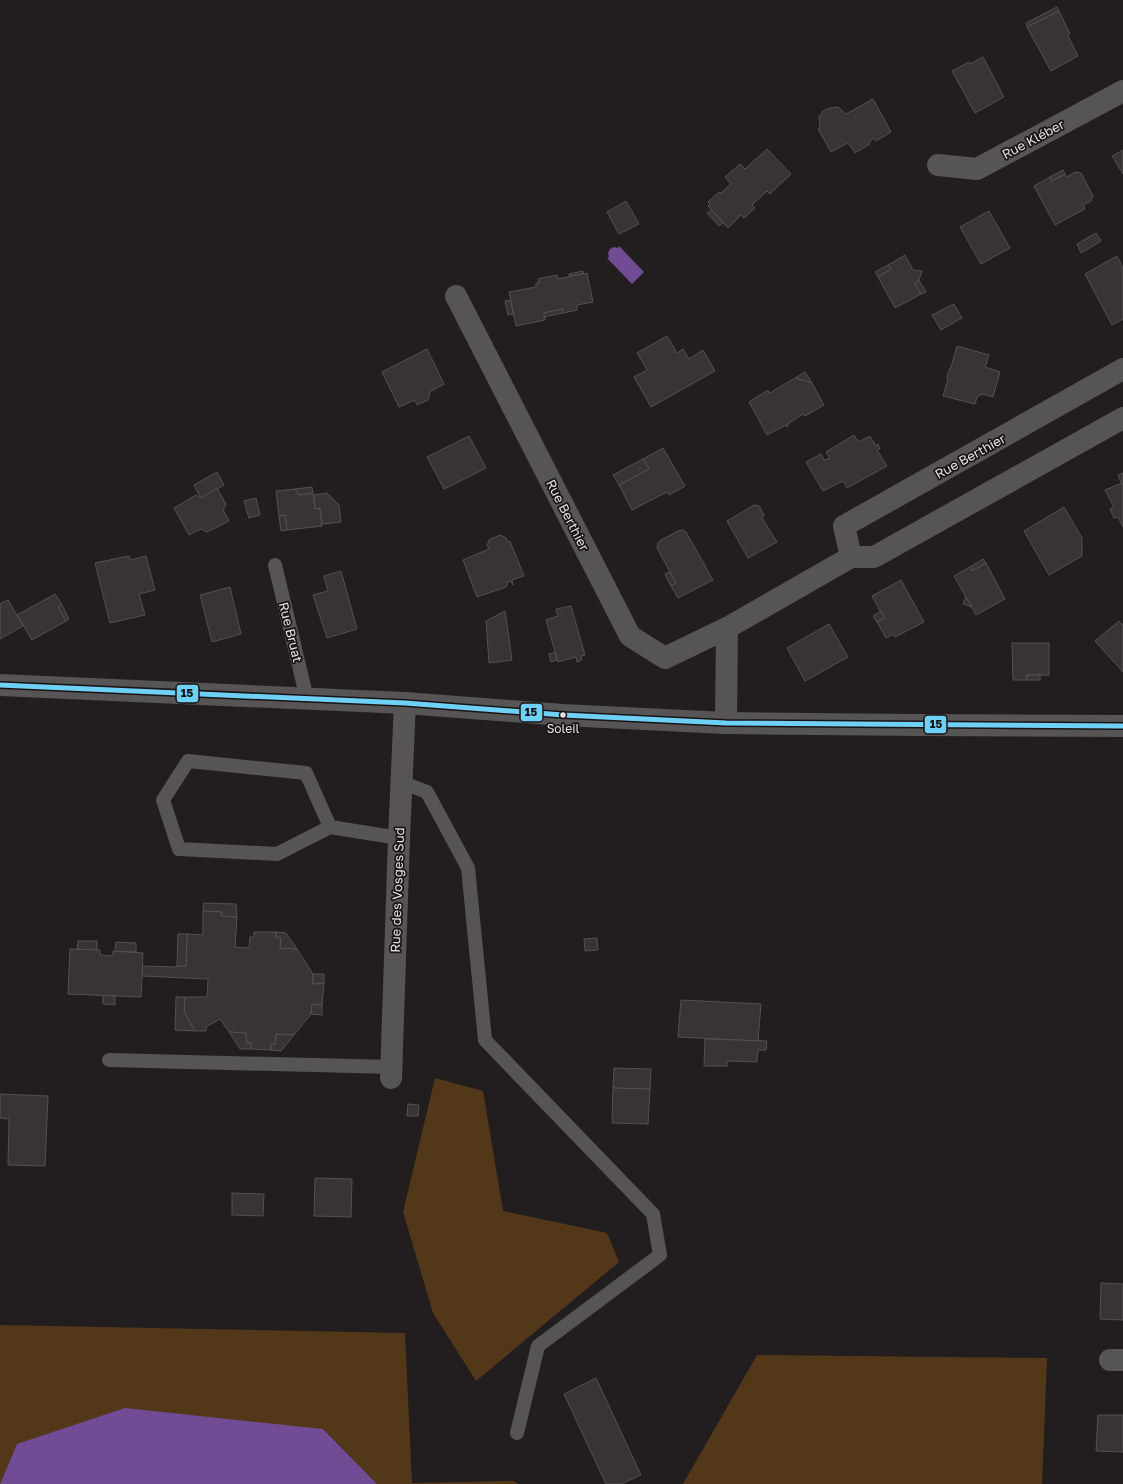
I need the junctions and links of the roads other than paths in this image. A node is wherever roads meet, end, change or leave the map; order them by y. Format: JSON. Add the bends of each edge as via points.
{"nodes":[{"id":1,"x":1123,"y":91,"type":"edge"},
{"id":2,"x":938,"y":165,"type":"dead end"},
{"id":3,"x":456,"y":296,"type":"dead end"},
{"id":4,"x":1123,"y":369,"type":"edge"},
{"id":5,"x":1123,"y":418,"type":"edge"},
{"id":6,"x":851,"y":557,"type":"junction"},
{"id":7,"x":275,"y":565,"type":"dead end"},
{"id":8,"x":727,"y":628,"type":"junction"},
{"id":9,"x":0,"y":685,"type":"edge"},
{"id":10,"x":307,"y":699,"type":"junction"},
{"id":11,"x":405,"y":703,"type":"junction"},
{"id":12,"x":726,"y":723,"type":"junction"},
{"id":13,"x":1123,"y":726,"type":"edge"},
{"id":14,"x":401,"y":782,"type":"junction"},
{"id":15,"x":330,"y":826,"type":"junction"},
{"id":16,"x":398,"y":838,"type":"junction"},
{"id":17,"x":109,"y":1060,"type":"dead end"},
{"id":18,"x":391,"y":1073,"type":"joint"},
{"id":19,"x":517,"y":1433,"type":"dead end"}],
"edges":[{"from":1,"to":2,"type":"street","name":"Rue Kléber","via":[[977,169]]},
{"from":3,"to":8,"type":"street","name":"Rue Berthier","via":[[630,636],[665,658]]},
{"from":4,"to":6,"type":"street","name":"Rue Berthier","via":[[844,526]]},
{"from":5,"to":6,"type":"street","name":"Rue Berthier","via":[[874,557]]},
{"from":6,"to":8,"type":"street","name":"Rue Berthier"},
{"from":7,"to":10,"type":"lane","name":"Rue Bruat"},
{"from":8,"to":12,"type":"street"},
{"from":9,"to":10,"type":"street"},
{"from":10,"to":11,"type":"street"},
{"from":11,"to":12,"type":"street","via":[[564,715]]},
{"from":11,"to":14,"type":"street","name":"Rue des Vosges Sud"},
{"from":12,"to":13,"type":"street"},
{"from":14,"to":16,"type":"street","name":"Rue des Vosges Sud"},
{"from":14,"to":19,"type":"lane","via":[[428,792],[468,868],[485,1040],[653,1214],[660,1255],[538,1346]]},
{"from":15,"to":15,"type":"lane","via":[[277,854],[179,849],[163,800],[188,761],[306,773]]},
{"from":15,"to":16,"type":"lane"},
{"from":16,"to":18,"type":"street","name":"Rue des Vosges Sud"},
{"from":17,"to":18,"type":"lane"}]}
